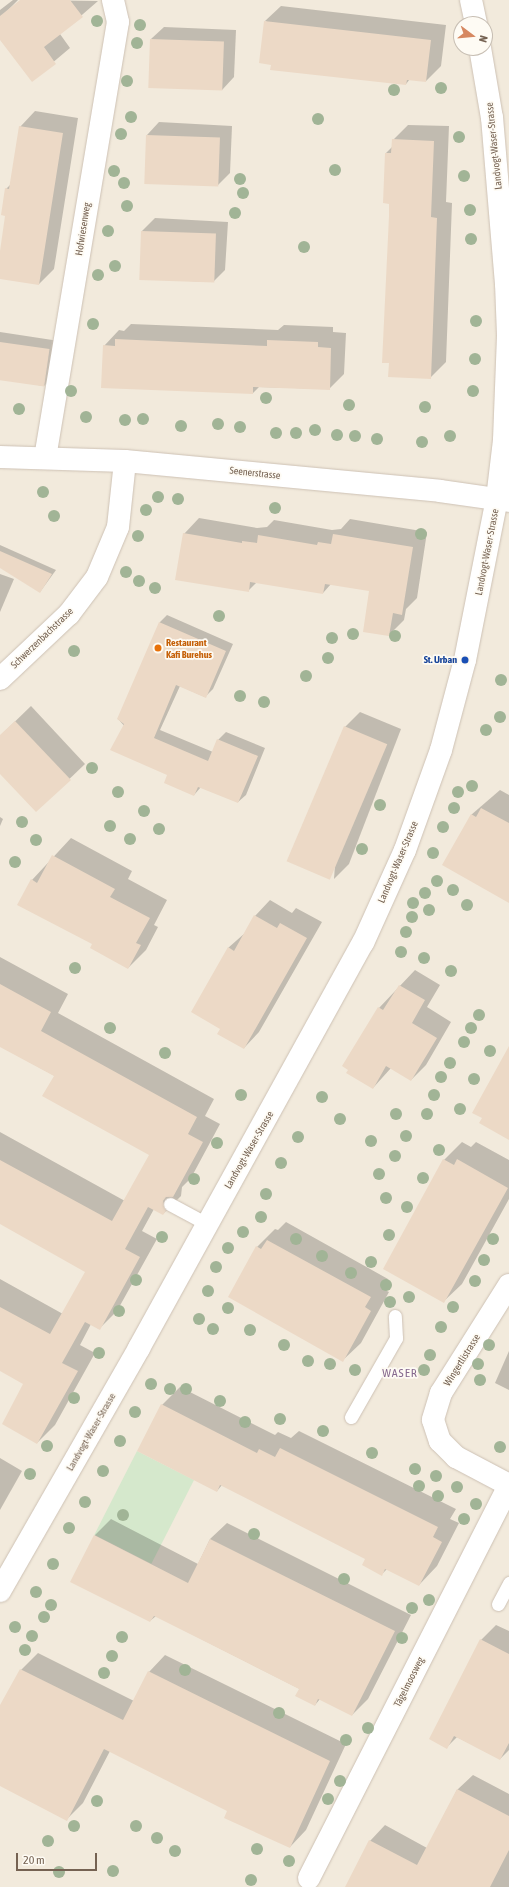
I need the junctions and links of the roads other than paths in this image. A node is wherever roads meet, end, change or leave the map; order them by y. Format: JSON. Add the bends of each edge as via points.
{"nodes":[{"id":1,"x":113,"y":0,"type":"edge"},
{"id":2,"x":471,"y":0,"type":"edge"},
{"id":3,"x":474,"y":16,"type":"edge"},
{"id":4,"x":481,"y":56,"type":"edge"},
{"id":5,"x":0,"y":457,"type":"edge"},
{"id":6,"x":45,"y":458,"type":"junction"},
{"id":7,"x":125,"y":461,"type":"junction"},
{"id":8,"x":503,"y":500,"type":"edge"},
{"id":9,"x":0,"y":679,"type":"edge"},
{"id":10,"x":170,"y":1204,"type":"dead end"},
{"id":11,"x":207,"y":1224,"type":"junction"},
{"id":12,"x":509,"y":1285,"type":"edge"},
{"id":13,"x":395,"y":1316,"type":"dead end"},
{"id":14,"x":351,"y":1417,"type":"dead end"},
{"id":15,"x":509,"y":1486,"type":"edge"},
{"id":16,"x":3,"y":1578,"type":"edge"},
{"id":17,"x":509,"y":1583,"type":"edge"},
{"id":18,"x":498,"y":1604,"type":"dead end"},
{"id":19,"x":309,"y":1878,"type":"dead end"}],
"edges":[{"from":1,"to":6,"type":"street","name":"Hofwiesenweg","via":[[118,22]]},
{"from":2,"to":3,"type":"street"},
{"from":4,"to":8,"type":"street","name":"Landvogt-Waser-Strasse","via":[[492,118],[506,284],[508,336]]},
{"from":5,"to":6,"type":"street","name":"Seenerstrasse"},
{"from":6,"to":7,"type":"street","name":"Seenerstrasse"},
{"from":7,"to":8,"type":"street","name":"Seenerstrasse"},
{"from":7,"to":9,"type":"street","name":"Schwerzenbachstrasse","via":[[118,527],[97,577],[69,614]]},
{"from":8,"to":11,"type":"street","name":"Landvogt-Waser-Strasse","via":[[453,710],[405,850],[363,943]]},
{"from":10,"to":11,"type":"lane"},
{"from":11,"to":16,"type":"street","name":"Landvogt-Waser-Strasse"},
{"from":12,"to":15,"type":"street","name":"Wingertlistrasse","via":[[441,1393],[433,1420],[440,1441],[456,1457]]},
{"from":13,"to":14,"type":"lane","via":[[396,1338]]},
{"from":15,"to":19,"type":"street","name":"Tägelmoosweg"},
{"from":17,"to":18,"type":"lane"}]}
